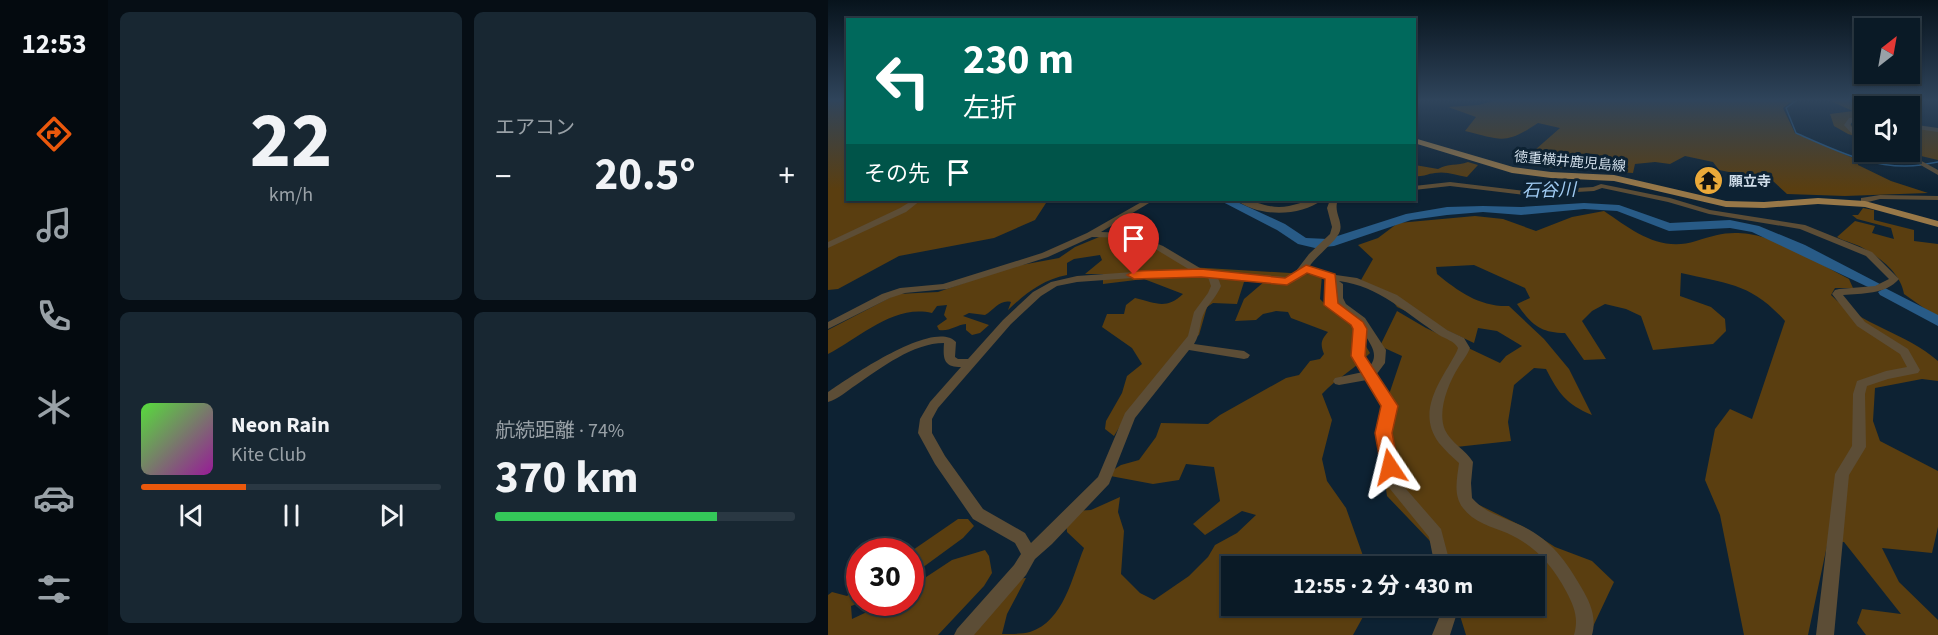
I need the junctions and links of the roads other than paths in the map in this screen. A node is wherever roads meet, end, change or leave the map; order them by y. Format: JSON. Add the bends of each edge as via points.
{"nodes":[{"id":1,"x":1416,"y":141,"type":"edge"},
{"id":2,"x":1919,"y":162,"type":"edge"},
{"id":3,"x":1938,"y":173,"type":"edge"},
{"id":4,"x":1601,"y":181,"type":"junction"},
{"id":5,"x":1416,"y":188,"type":"edge"},
{"id":6,"x":1938,"y":198,"type":"edge"},
{"id":7,"x":916,"y":201,"type":"edge"},
{"id":8,"x":1148,"y":201,"type":"edge"},
{"id":9,"x":1242,"y":201,"type":"edge"},
{"id":10,"x":1316,"y":201,"type":"edge"},
{"id":11,"x":1333,"y":201,"type":"edge"},
{"id":12,"x":1865,"y":204,"type":"junction"},
{"id":13,"x":1938,"y":224,"type":"edge"},
{"id":14,"x":1090,"y":235,"type":"junction"},
{"id":15,"x":828,"y":245,"type":"edge"},
{"id":16,"x":1306,"y":269,"type":"junction"},
{"id":17,"x":1206,"y":274,"type":"junction"},
{"id":18,"x":1335,"y":277,"type":"junction"},
{"id":19,"x":828,"y":326,"type":"edge"},
{"id":20,"x":1186,"y":346,"type":"junction"},
{"id":21,"x":1244,"y":355,"type":"dead end"},
{"id":22,"x":971,"y":363,"type":"junction"},
{"id":23,"x":1370,"y":375,"type":"junction"},
{"id":24,"x":1339,"y":381,"type":"dead end"},
{"id":25,"x":828,"y":398,"type":"edge"},
{"id":26,"x":1029,"y":554,"type":"junction"},
{"id":27,"x":1441,"y":556,"type":"edge"},
{"id":28,"x":1448,"y":616,"type":"edge"},
{"id":29,"x":963,"y":635,"type":"edge"},
{"id":30,"x":1441,"y":635,"type":"edge"},
{"id":31,"x":1583,"y":635,"type":"edge"},
{"id":32,"x":1826,"y":635,"type":"edge"}],
"edges":[{"from":1,"to":4,"type":"main road","name":"徳重横井鹿児島線","via":[[1512,170]]},
{"from":2,"to":3,"type":"street"},
{"from":4,"to":5,"type":"street","via":[[1594,189],[1543,193],[1450,184]]},
{"from":4,"to":12,"type":"main road","name":"徳重横井鹿児島線","via":[[1631,180],[1726,204]]},
{"from":4,"to":32,"type":"street","via":[[1708,212],[1802,227],[1869,254],[1894,279],[1884,287],[1837,294],[1861,324],[1904,352],[1914,370],[1861,384],[1859,447],[1842,474]]},
{"from":6,"to":12,"type":"street","via":[[1880,197],[1864,200]]},
{"from":7,"to":15,"type":"street"},
{"from":8,"to":14,"type":"street"},
{"from":9,"to":10,"type":"street","via":[[1276,210]]},
{"from":11,"to":16,"type":"street","via":[[1330,207],[1336,228]]},
{"from":12,"to":13,"type":"main road","name":"徳重横井鹿児島線"},
{"from":14,"to":17,"type":"street","via":[[1128,235]]},
{"from":14,"to":19,"type":"street","via":[[1045,255],[944,287],[904,290],[886,296]]},
{"from":16,"to":17,"type":"street","via":[[1287,282]]},
{"from":16,"to":18,"type":"street"},
{"from":17,"to":20,"type":"street","via":[[1216,286],[1199,312]]},
{"from":17,"to":22,"type":"street","via":[[1077,279],[1054,284],[1030,301]]},
{"from":18,"to":23,"type":"street","via":[[1331,305],[1360,329],[1358,356]]},
{"from":18,"to":23,"type":"street","via":[[1342,306],[1361,320],[1380,350],[1379,363]]},
{"from":18,"to":31,"type":"street","via":[[1364,283],[1393,297],[1460,341],[1463,355],[1453,365],[1441,393],[1437,427],[1466,462],[1467,503],[1480,514],[1542,545],[1558,561],[1584,608]]},
{"from":20,"to":21,"type":"street"},
{"from":20,"to":26,"type":"street","via":[[1129,416],[1104,480]]},
{"from":22,"to":25,"type":"street","via":[[956,363],[949,358],[950,342],[933,340],[894,355]]},
{"from":22,"to":26,"type":"street","via":[[934,405],[926,419],[925,433],[978,514],[1020,538]]},
{"from":23,"to":24,"type":"street"},
{"from":23,"to":27,"type":"street","via":[[1390,406],[1384,433],[1393,484],[1436,534]]},
{"from":26,"to":29,"type":"street","via":[[1020,570]]},
{"from":28,"to":30,"type":"street"}]}
